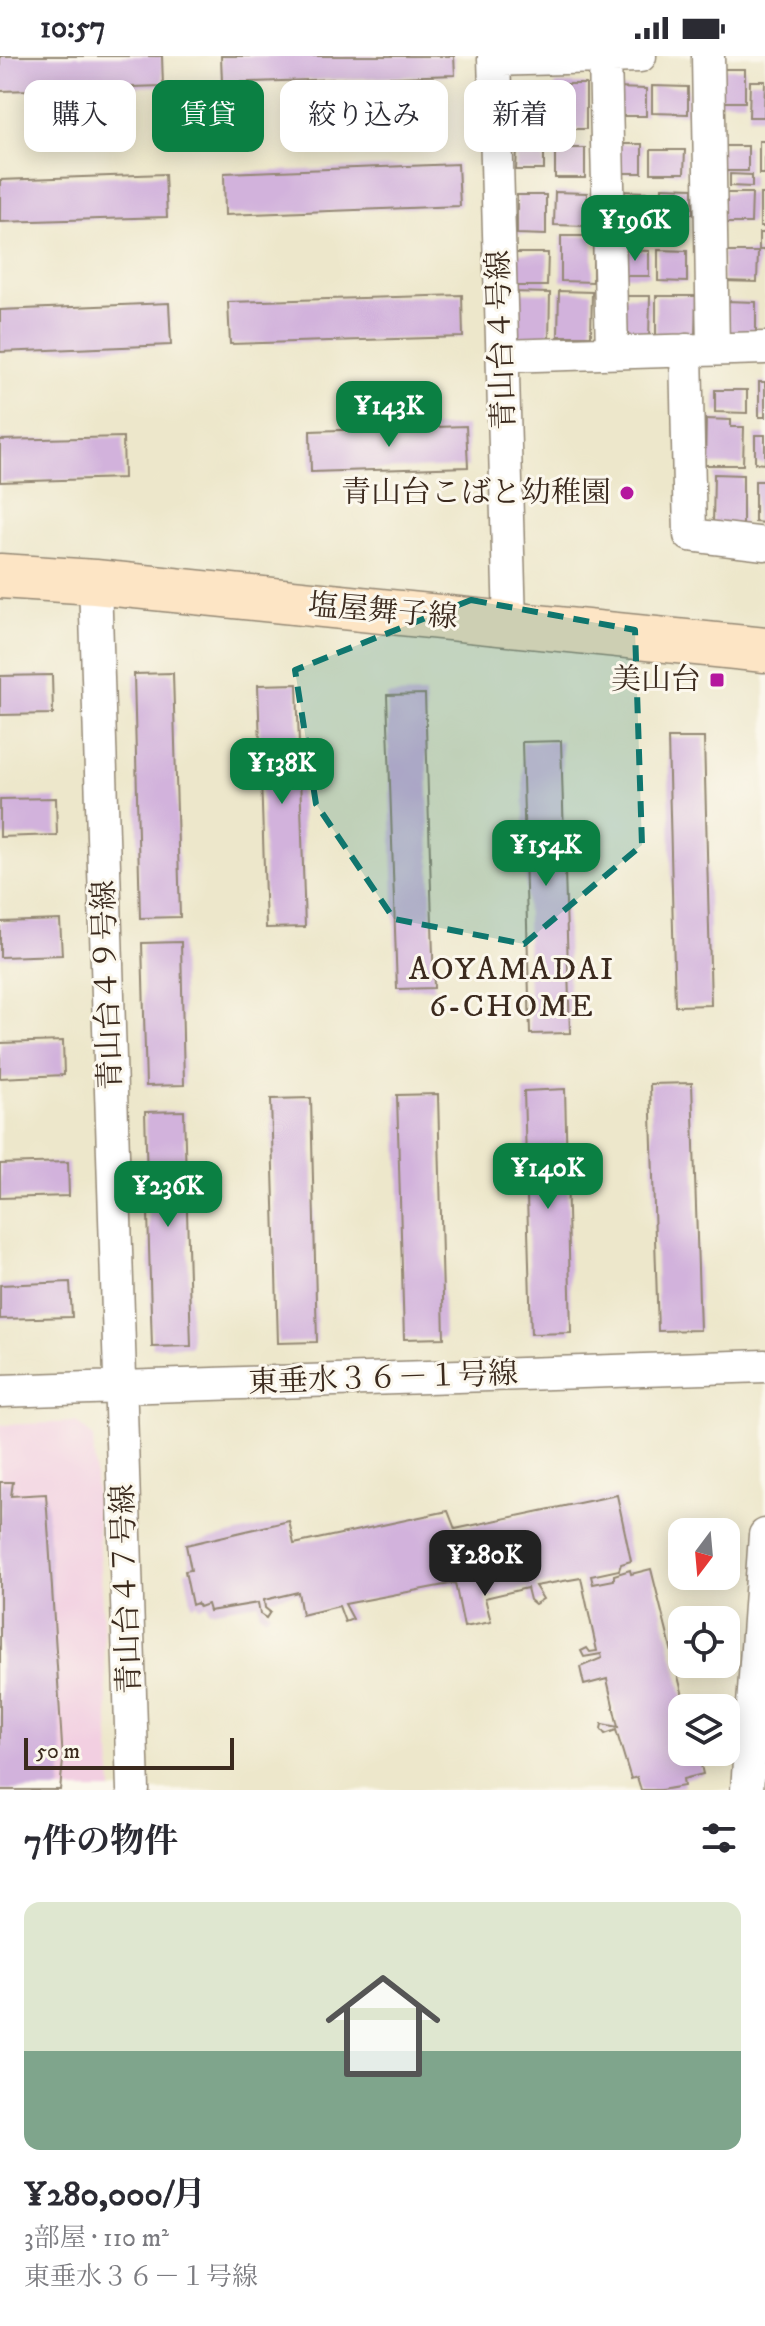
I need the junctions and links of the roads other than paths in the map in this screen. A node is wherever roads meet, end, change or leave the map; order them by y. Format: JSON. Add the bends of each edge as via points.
{"nodes":[{"id":1,"x":640,"y":56,"type":"edge"},
{"id":2,"x":708,"y":56,"type":"edge"},
{"id":3,"x":605,"y":57,"type":"edge"},
{"id":4,"x":494,"y":58,"type":"edge"},
{"id":5,"x":765,"y":348,"type":"edge"},
{"id":6,"x":700,"y":350,"type":"junction"},
{"id":7,"x":612,"y":352,"type":"junction"},
{"id":8,"x":503,"y":356,"type":"junction"},
{"id":9,"x":765,"y":544,"type":"edge"},
{"id":10,"x":0,"y":576,"type":"edge"},
{"id":11,"x":95,"y":582,"type":"junction"},
{"id":12,"x":510,"y":624,"type":"junction"},
{"id":13,"x":765,"y":650,"type":"edge"},
{"id":14,"x":765,"y":1366,"type":"edge"},
{"id":15,"x":121,"y":1388,"type":"junction"},
{"id":16,"x":0,"y":1391,"type":"edge"},
{"id":17,"x":765,"y":1535,"type":"edge"},
{"id":18,"x":133,"y":1790,"type":"edge"},
{"id":19,"x":747,"y":1790,"type":"edge"}],
"edges":[{"from":1,"to":3,"type":"street"},
{"from":2,"to":6,"type":"street"},
{"from":3,"to":4,"type":"street"},
{"from":3,"to":7,"type":"street"},
{"from":4,"to":8,"type":"street","name":"青山台４号線"},
{"from":5,"to":6,"type":"street"},
{"from":6,"to":7,"type":"street"},
{"from":6,"to":9,"type":"street","via":[[690,535]]},
{"from":7,"to":8,"type":"street"},
{"from":8,"to":12,"type":"street","name":"青山台４号線"},
{"from":10,"to":11,"type":"street","name":"塩屋舞子線"},
{"from":11,"to":12,"type":"street","name":"塩屋舞子線"},
{"from":11,"to":15,"type":"street","name":"青山台４９号線"},
{"from":12,"to":13,"type":"street","name":"塩屋舞子線"},
{"from":14,"to":15,"type":"street","name":"東垂水３６－１号線"},
{"from":15,"to":16,"type":"street","name":"東垂水３６－１号線"},
{"from":15,"to":18,"type":"street","name":"青山台４７号線"},
{"from":17,"to":19,"type":"street"}]}
